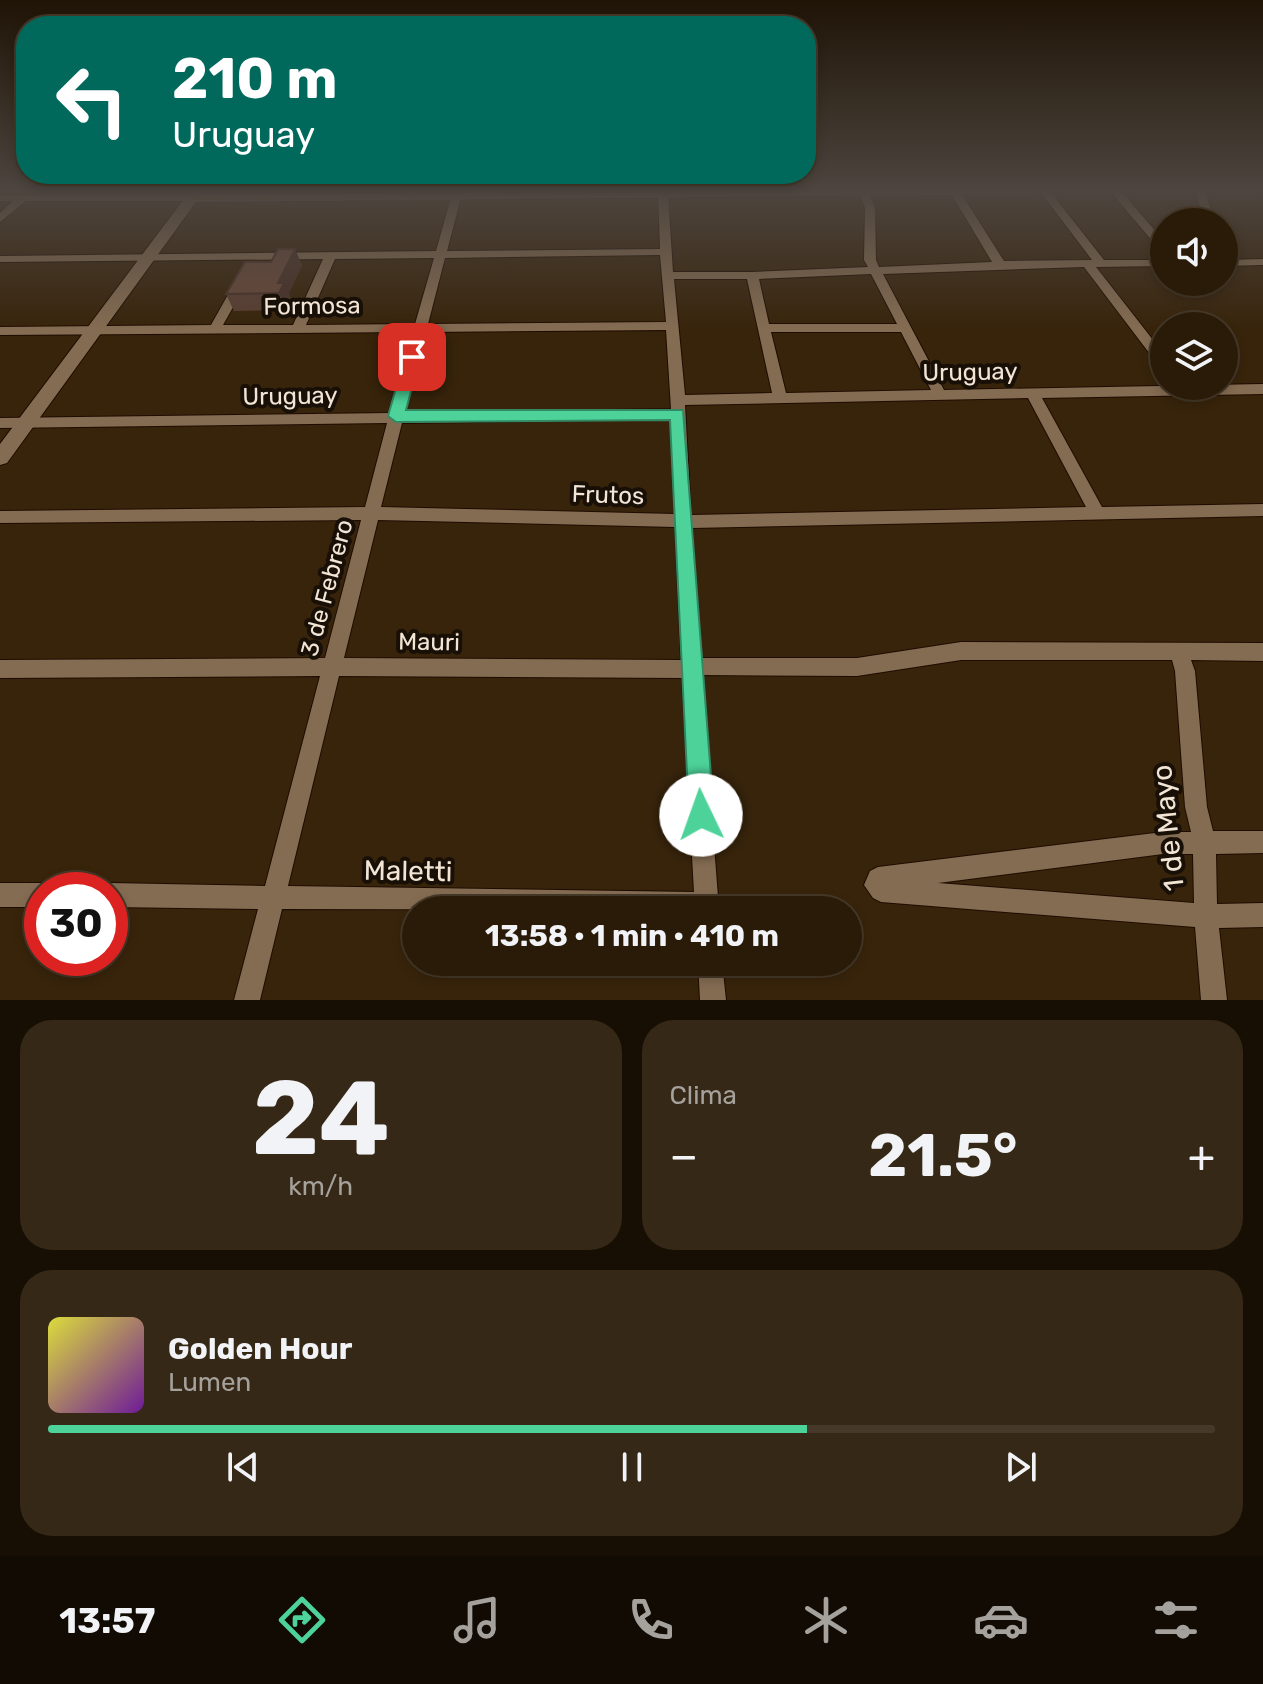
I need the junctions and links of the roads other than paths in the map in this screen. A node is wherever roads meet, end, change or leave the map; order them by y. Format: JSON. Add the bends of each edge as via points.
{"nodes":[{"id":1,"x":163,"y":237,"type":"edge"},
{"id":2,"x":445,"y":237,"type":"edge"},
{"id":3,"x":664,"y":237,"type":"edge"},
{"id":4,"x":870,"y":237,"type":"edge"},
{"id":5,"x":983,"y":237,"type":"edge"},
{"id":6,"x":1076,"y":237,"type":"edge"},
{"id":7,"x":664,"y":252,"type":"junction"},
{"id":8,"x":440,"y":254,"type":"junction"},
{"id":9,"x":257,"y":255,"type":"junction"},
{"id":10,"x":331,"y":255,"type":"junction"},
{"id":11,"x":148,"y":257,"type":"junction"},
{"id":12,"x":0,"y":259,"type":"edge"},
{"id":13,"x":1263,"y":262,"type":"edge"},
{"id":14,"x":1150,"y":263,"type":"edge"},
{"id":15,"x":1238,"y":263,"type":"edge"},
{"id":16,"x":1094,"y":264,"type":"junction"},
{"id":17,"x":1000,"y":265,"type":"junction"},
{"id":18,"x":875,"y":271,"type":"junction"},
{"id":19,"x":668,"y":275,"type":"junction"},
{"id":20,"x":752,"y":276,"type":"junction"},
{"id":21,"x":672,"y":326,"type":"junction"},
{"id":22,"x":421,"y":327,"type":"junction"},
{"id":23,"x":298,"y":328,"type":"junction"},
{"id":24,"x":764,"y":328,"type":"junction"},
{"id":25,"x":907,"y":328,"type":"junction"},
{"id":26,"x":215,"y":329,"type":"junction"},
{"id":27,"x":94,"y":330,"type":"junction"},
{"id":28,"x":0,"y":331,"type":"edge"},
{"id":29,"x":1150,"y":343,"type":"edge"},
{"id":30,"x":1150,"y":389,"type":"edge"},
{"id":31,"x":1238,"y":389,"type":"edge"},
{"id":32,"x":1263,"y":389,"type":"edge"},
{"id":33,"x":1032,"y":393,"type":"junction"},
{"id":34,"x":940,"y":395,"type":"junction"},
{"id":35,"x":780,"y":397,"type":"junction"},
{"id":36,"x":678,"y":407,"type":"junction"},
{"id":37,"x":396,"y":416,"type":"junction"},
{"id":38,"x":0,"y":423,"type":"edge"},
{"id":39,"x":25,"y":423,"type":"junction"},
{"id":40,"x":0,"y":458,"type":"edge"},
{"id":41,"x":1263,"y":510,"type":"edge"},
{"id":42,"x":372,"y":513,"type":"junction"},
{"id":43,"x":1098,"y":514,"type":"junction"},
{"id":44,"x":0,"y":517,"type":"edge"},
{"id":45,"x":682,"y":521,"type":"junction"},
{"id":46,"x":1178,"y":652,"type":"junction"},
{"id":47,"x":1263,"y":652,"type":"edge"},
{"id":48,"x":331,"y":667,"type":"junction"},
{"id":49,"x":693,"y":667,"type":"junction"},
{"id":50,"x":0,"y":669,"type":"edge"},
{"id":51,"x":1204,"y":842,"type":"junction"},
{"id":52,"x":1263,"y":842,"type":"edge"},
{"id":53,"x":0,"y":895,"type":"edge"},
{"id":54,"x":24,"y":895,"type":"edge"},
{"id":55,"x":128,"y":895,"type":"edge"},
{"id":56,"x":705,"y":896,"type":"edge"},
{"id":57,"x":273,"y":898,"type":"junction"},
{"id":58,"x":402,"y":901,"type":"edge"},
{"id":59,"x":1263,"y":915,"type":"edge"},
{"id":60,"x":1206,"y":916,"type":"junction"},
{"id":61,"x":711,"y":976,"type":"edge"},
{"id":62,"x":247,"y":1000,"type":"edge"},
{"id":63,"x":713,"y":1000,"type":"edge"},
{"id":64,"x":1214,"y":1000,"type":"edge"}],
"edges":[{"from":1,"to":11,"type":"street"},
{"from":2,"to":8,"type":"street","name":"3 de Febrero"},
{"from":3,"to":7,"type":"street"},
{"from":4,"to":18,"type":"street"},
{"from":5,"to":17,"type":"street"},
{"from":6,"to":16,"type":"street"},
{"from":7,"to":8,"type":"street"},
{"from":7,"to":19,"type":"street"},
{"from":8,"to":10,"type":"street"},
{"from":8,"to":22,"type":"street","name":"3 de Febrero"},
{"from":9,"to":10,"type":"street"},
{"from":9,"to":11,"type":"street"},
{"from":9,"to":26,"type":"street"},
{"from":10,"to":23,"type":"street"},
{"from":11,"to":12,"type":"street"},
{"from":11,"to":27,"type":"street"},
{"from":13,"to":15,"type":"street"},
{"from":14,"to":16,"type":"street"},
{"from":16,"to":17,"type":"street"},
{"from":16,"to":29,"type":"street"},
{"from":17,"to":18,"type":"street"},
{"from":18,"to":20,"type":"street"},
{"from":18,"to":25,"type":"street"},
{"from":19,"to":20,"type":"street"},
{"from":19,"to":21,"type":"street"},
{"from":20,"to":24,"type":"street"},
{"from":21,"to":22,"type":"street","name":"Formosa"},
{"from":21,"to":36,"type":"street"},
{"from":22,"to":23,"type":"street","name":"Formosa"},
{"from":22,"to":37,"type":"street","name":"3 de Febrero"},
{"from":23,"to":26,"type":"street","name":"Formosa"},
{"from":24,"to":25,"type":"street"},
{"from":24,"to":35,"type":"street"},
{"from":25,"to":34,"type":"street"},
{"from":26,"to":27,"type":"street","name":"Formosa"},
{"from":27,"to":28,"type":"street","name":"Formosa"},
{"from":27,"to":39,"type":"street"},
{"from":30,"to":33,"type":"street","name":"Uruguay"},
{"from":31,"to":32,"type":"street","name":"Uruguay"},
{"from":33,"to":34,"type":"street","name":"Uruguay"},
{"from":33,"to":43,"type":"street"},
{"from":34,"to":35,"type":"street","name":"Uruguay"},
{"from":35,"to":36,"type":"street","name":"Uruguay"},
{"from":36,"to":37,"type":"street","name":"Uruguay"},
{"from":36,"to":45,"type":"street"},
{"from":37,"to":39,"type":"street","name":"Uruguay"},
{"from":37,"to":42,"type":"street","name":"3 de Febrero"},
{"from":38,"to":39,"type":"street","name":"Uruguay"},
{"from":39,"to":40,"type":"street"},
{"from":41,"to":43,"type":"street","name":"Frutos"},
{"from":42,"to":44,"type":"street","name":"Frutos"},
{"from":42,"to":45,"type":"street","name":"Frutos"},
{"from":42,"to":48,"type":"street","name":"3 de Febrero"},
{"from":43,"to":45,"type":"street","name":"Frutos"},
{"from":45,"to":49,"type":"street"},
{"from":46,"to":47,"type":"street","name":"Mauri"},
{"from":46,"to":49,"type":"street","name":"Mauri","via":[[961,651],[857,667]]},
{"from":46,"to":51,"type":"street","name":"1 de Mayo","via":[[1185,671],[1196,807]]},
{"from":48,"to":49,"type":"street","name":"Mauri"},
{"from":48,"to":50,"type":"street","name":"Mauri"},
{"from":48,"to":57,"type":"street","name":"3 de Febrero"},
{"from":49,"to":56,"type":"street"},
{"from":51,"to":52,"type":"street"},
{"from":51,"to":60,"type":"street","name":"1 de Mayo"},
{"from":51,"to":60,"type":"street","via":[[878,879],[876,885],[881,890]]},
{"from":53,"to":54,"type":"street"},
{"from":55,"to":57,"type":"street","name":"Maletti"},
{"from":57,"to":58,"type":"street","name":"Maletti"},
{"from":57,"to":62,"type":"street","name":"3 de Febrero"},
{"from":59,"to":60,"type":"street"},
{"from":60,"to":64,"type":"street","name":"1 de Mayo"},
{"from":61,"to":63,"type":"street"}]}
